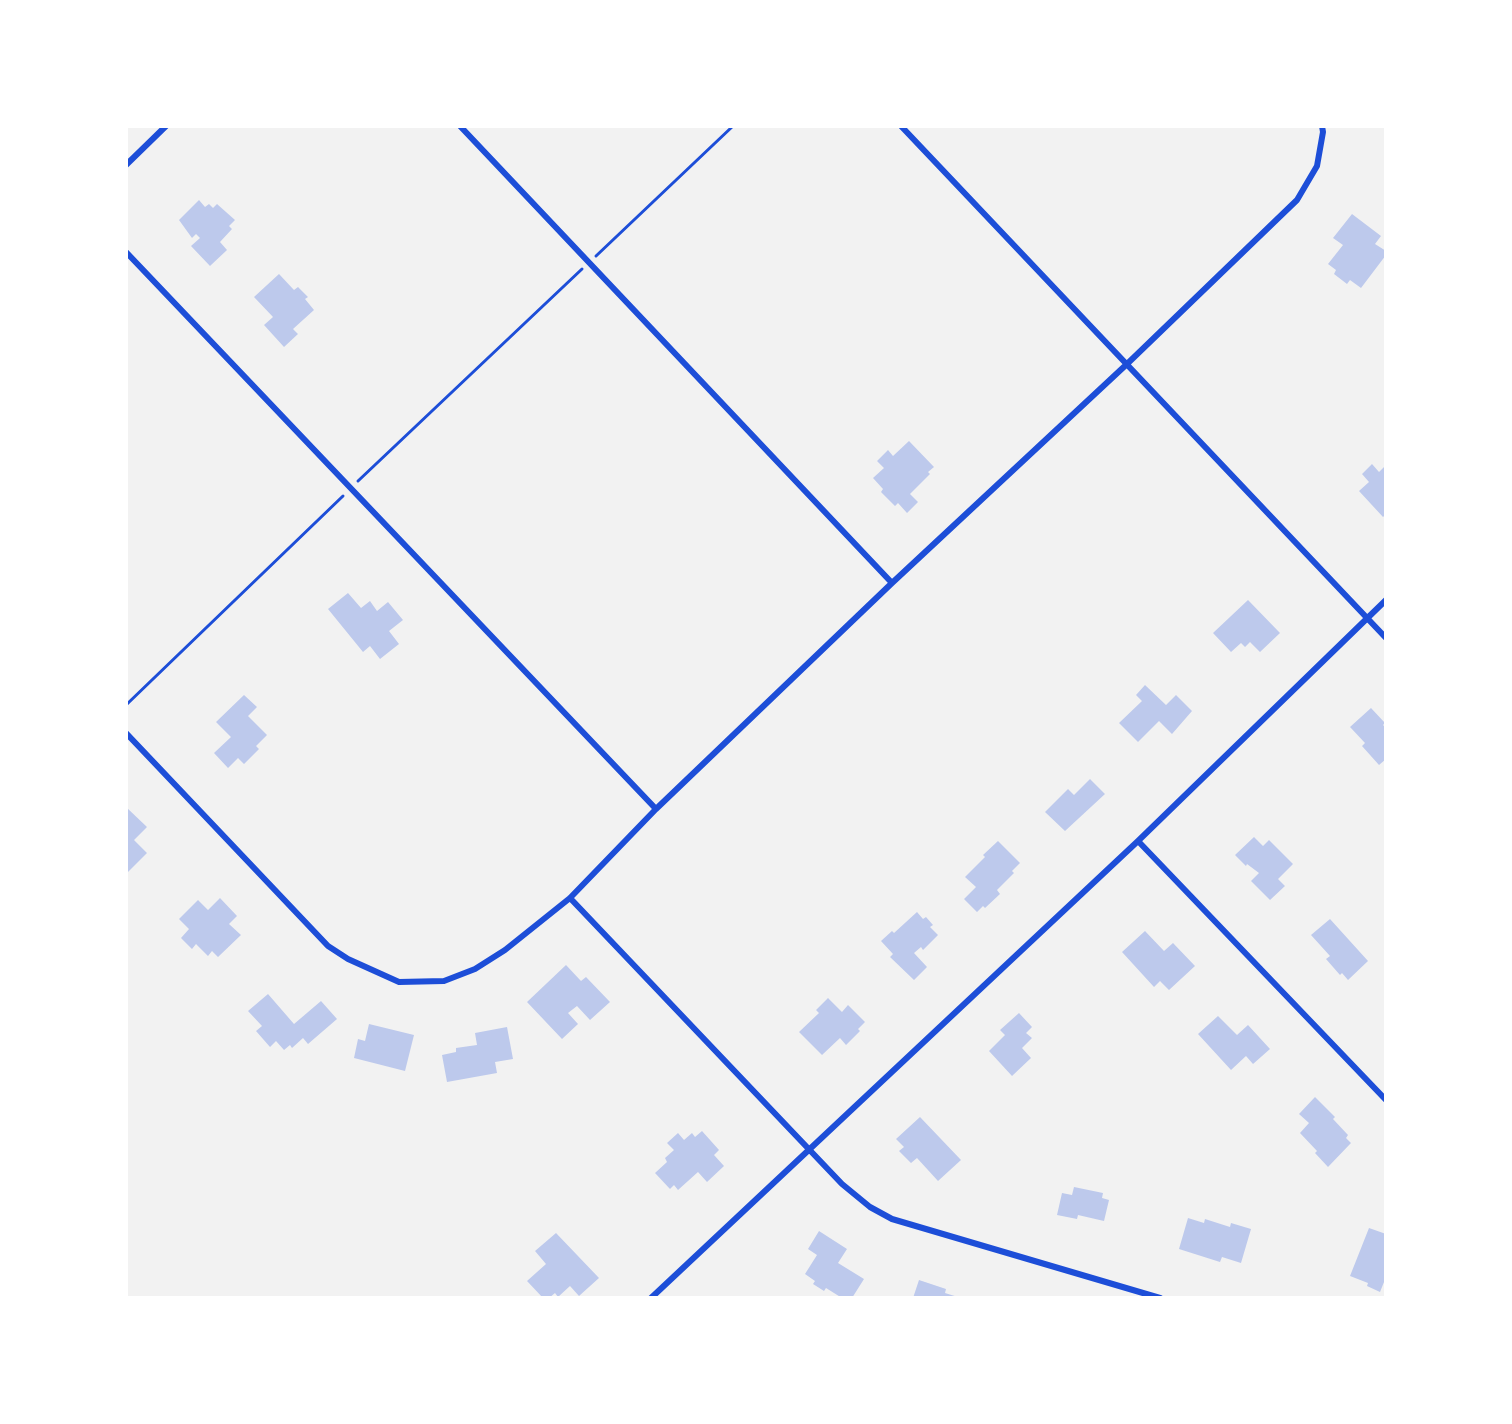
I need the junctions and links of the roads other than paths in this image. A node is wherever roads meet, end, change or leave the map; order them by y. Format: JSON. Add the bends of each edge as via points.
{"nodes":[{"id":1,"x":166,"y":126,"type":"edge"},
{"id":2,"x":460,"y":126,"type":"edge"},
{"id":3,"x":900,"y":126,"type":"edge"},
{"id":4,"x":1322,"y":126,"type":"edge"},
{"id":5,"x":126,"y":165,"type":"edge"},
{"id":6,"x":126,"y":252,"type":"edge"},
{"id":7,"x":1127,"y":364,"type":"junction"},
{"id":8,"x":892,"y":583,"type":"junction"},
{"id":9,"x":1386,"y":600,"type":"edge"},
{"id":10,"x":1367,"y":618,"type":"junction"},
{"id":11,"x":1386,"y":638,"type":"edge"},
{"id":12,"x":126,"y":733,"type":"edge"},
{"id":13,"x":656,"y":809,"type":"junction"},
{"id":14,"x":1138,"y":841,"type":"junction"},
{"id":15,"x":570,"y":898,"type":"junction"},
{"id":16,"x":1386,"y":1100,"type":"edge"},
{"id":17,"x":809,"y":1148,"type":"junction"},
{"id":18,"x":651,"y":1298,"type":"edge"},
{"id":19,"x":1160,"y":1298,"type":"edge"}],
"edges":[{"from":1,"to":5,"type":"street"},
{"from":2,"to":8,"type":"street"},
{"from":3,"to":7,"type":"street"},
{"from":4,"to":7,"type":"street","via":[[1317,166],[1297,200]]},
{"from":6,"to":13,"type":"street"},
{"from":7,"to":8,"type":"street"},
{"from":7,"to":10,"type":"street"},
{"from":8,"to":13,"type":"street"},
{"from":9,"to":10,"type":"street"},
{"from":10,"to":11,"type":"street"},
{"from":10,"to":14,"type":"street"},
{"from":12,"to":15,"type":"street","via":[[328,946],[399,982],[444,981],[475,969]]},
{"from":13,"to":15,"type":"street"},
{"from":14,"to":16,"type":"street"},
{"from":14,"to":17,"type":"street"},
{"from":15,"to":17,"type":"street"},
{"from":17,"to":18,"type":"street"},
{"from":17,"to":19,"type":"street","via":[[842,1184],[892,1219]]}]}
